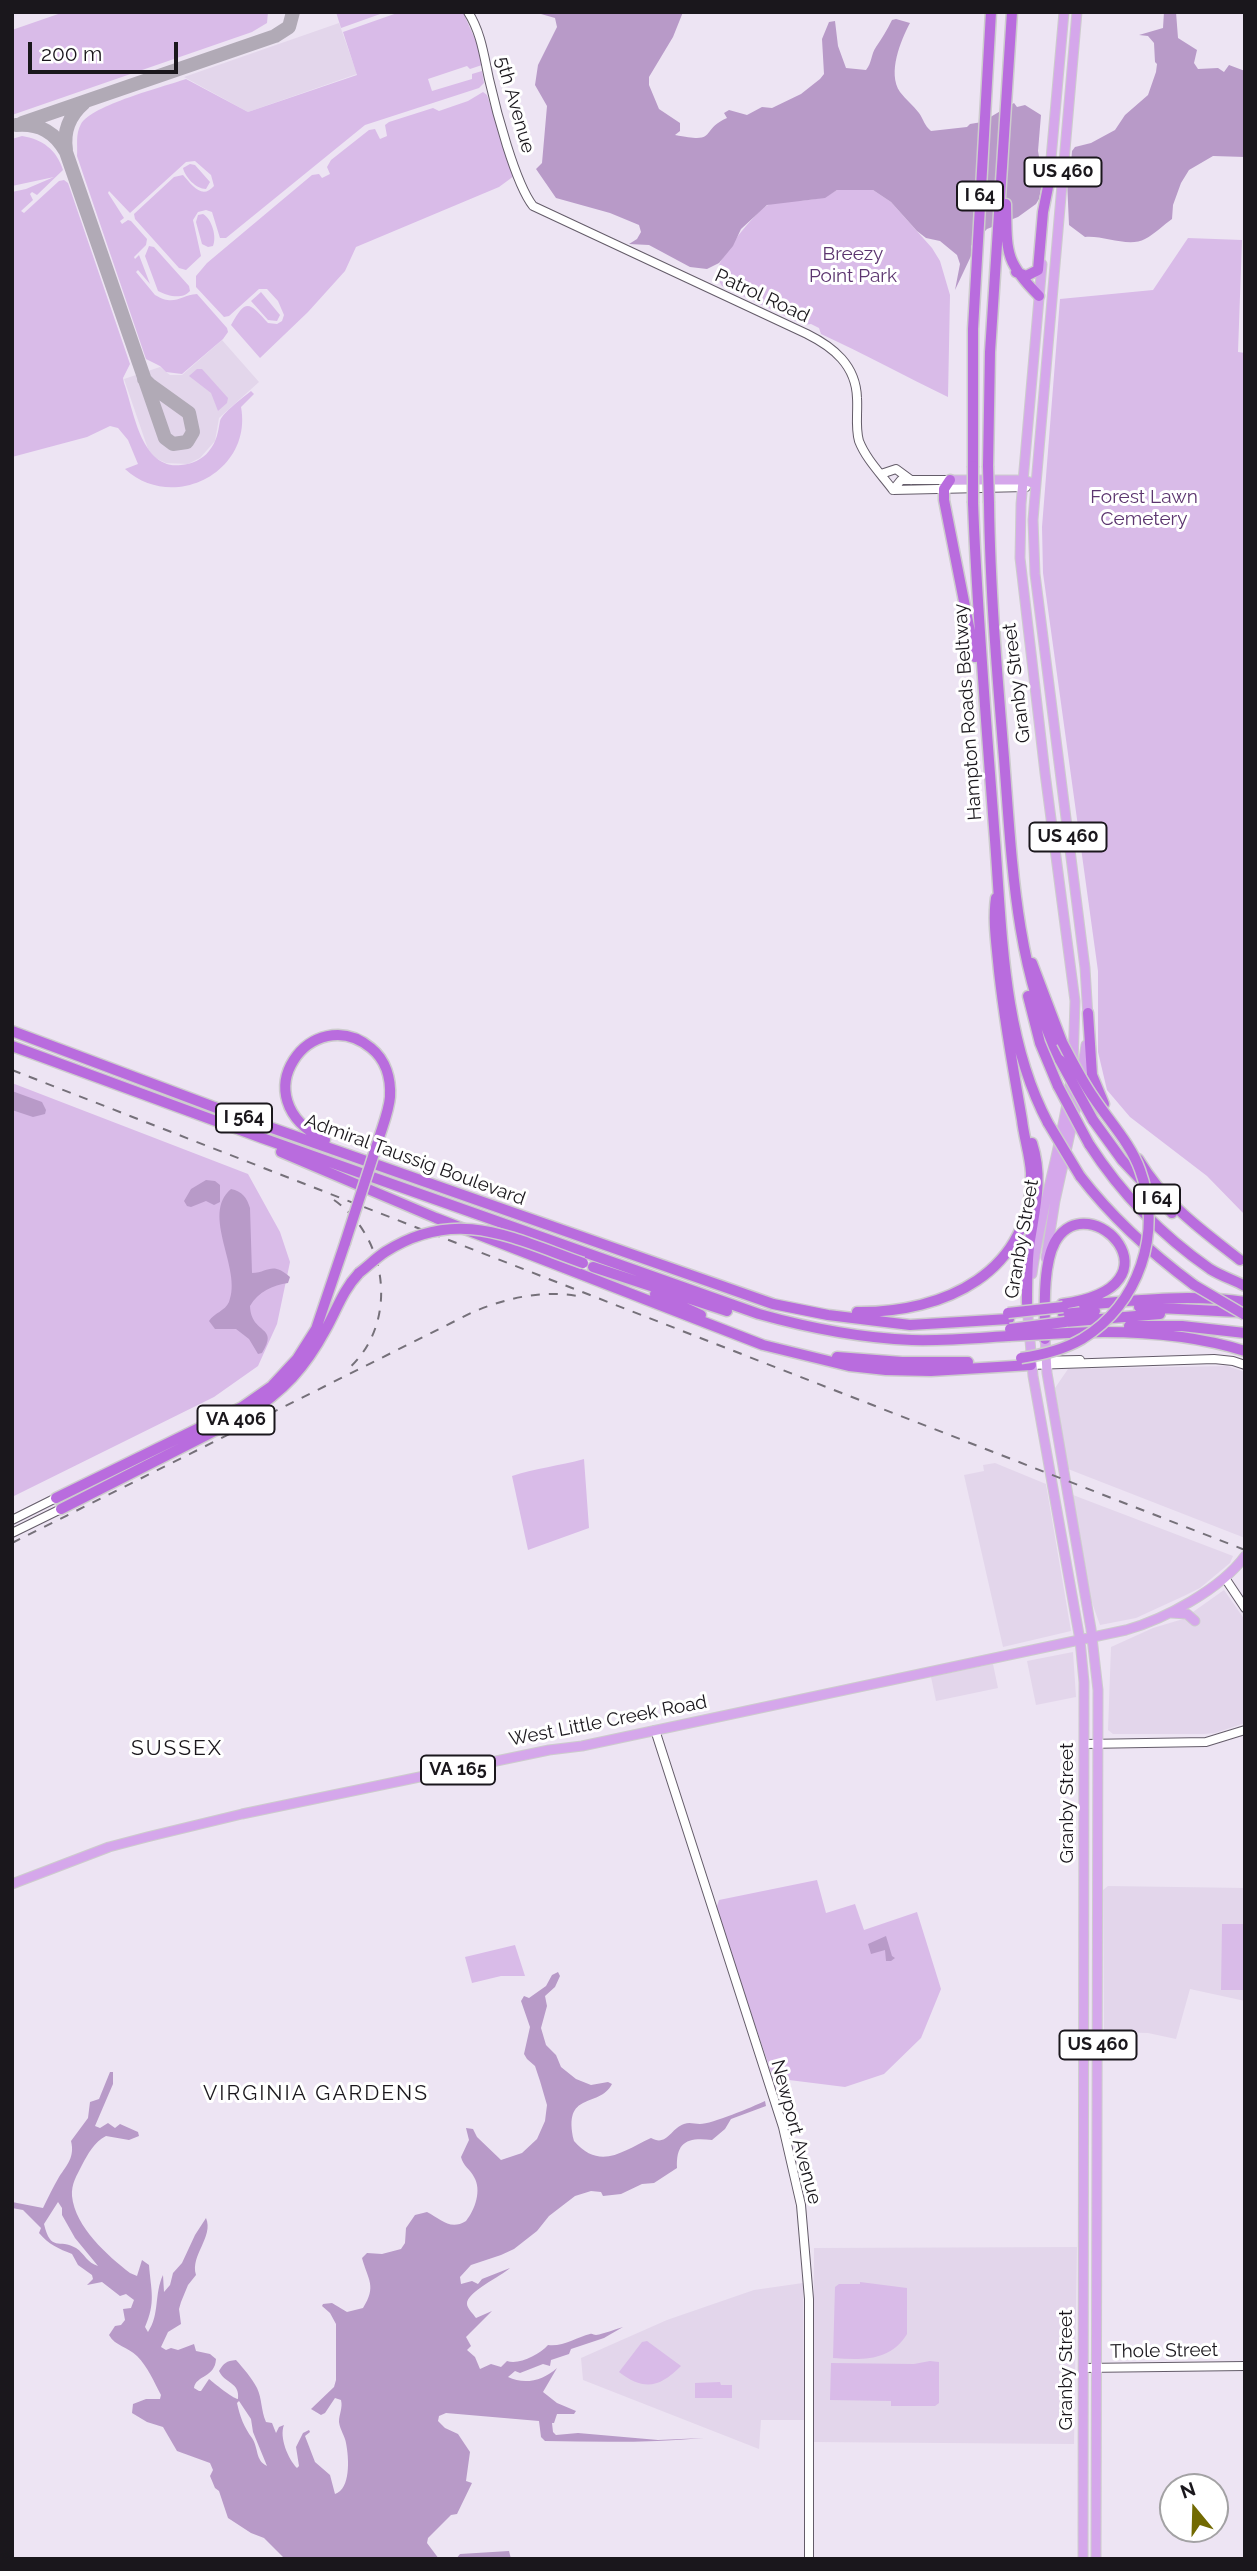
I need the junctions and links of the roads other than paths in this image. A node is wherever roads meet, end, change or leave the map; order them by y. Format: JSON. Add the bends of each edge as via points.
{"nodes":[{"id":1,"x":468,"y":12,"type":"edge"},
{"id":2,"x":991,"y":12,"type":"edge"},
{"id":3,"x":1012,"y":12,"type":"edge"},
{"id":4,"x":1064,"y":12,"type":"edge"},
{"id":5,"x":1077,"y":12,"type":"edge"},
{"id":6,"x":1006,"y":114,"type":"junction"},
{"id":7,"x":1050,"y":177,"type":"junction"},
{"id":8,"x":533,"y":206,"type":"joint"},
{"id":9,"x":1016,"y":272,"type":"junction"},
{"id":10,"x":1039,"y":296,"type":"junction"},
{"id":11,"x":1049,"y":331,"type":"junction"},
{"id":12,"x":881,"y":474,"type":"junction"},
{"id":13,"x":911,"y":480,"type":"junction"},
{"id":14,"x":947,"y":484,"type":"junction"},
{"id":15,"x":1023,"y":484,"type":"junction"},
{"id":16,"x":1036,"y":484,"type":"junction"},
{"id":17,"x":893,"y":490,"type":"junction"},
{"id":18,"x":988,"y":751,"type":"junction"},
{"id":19,"x":1013,"y":869,"type":"junction"},
{"id":20,"x":998,"y":878,"type":"junction"},
{"id":21,"x":1015,"y":897,"type":"junction"},
{"id":22,"x":1088,"y":1013,"type":"junction"},
{"id":23,"x":12,"y":1031,"type":"edge"},
{"id":24,"x":12,"y":1048,"type":"edge"},
{"id":25,"x":111,"y":1084,"type":"junction"},
{"id":26,"x":1020,"y":1107,"type":"junction"},
{"id":27,"x":477,"y":1200,"type":"junction"},
{"id":28,"x":1242,"y":1261,"type":"edge"},
{"id":29,"x":588,"y":1265,"type":"junction"},
{"id":30,"x":1242,"y":1284,"type":"edge"},
{"id":31,"x":1245,"y":1302,"type":"edge"},
{"id":32,"x":1027,"y":1303,"type":"junction"},
{"id":33,"x":809,"y":1312,"type":"junction"},
{"id":34,"x":1241,"y":1313,"type":"edge"},
{"id":35,"x":1065,"y":1318,"type":"junction"},
{"id":36,"x":1009,"y":1324,"type":"junction"},
{"id":37,"x":830,"y":1331,"type":"junction"},
{"id":38,"x":1245,"y":1334,"type":"edge"},
{"id":39,"x":1043,"y":1337,"type":"junction"},
{"id":40,"x":788,"y":1350,"type":"junction"},
{"id":41,"x":1245,"y":1351,"type":"edge"},
{"id":42,"x":813,"y":1356,"type":"junction"},
{"id":43,"x":1046,"y":1363,"type":"junction"},
{"id":44,"x":1029,"y":1365,"type":"junction"},
{"id":45,"x":1245,"y":1365,"type":"edge"},
{"id":46,"x":58,"y":1503,"type":"junction"},
{"id":47,"x":12,"y":1520,"type":"edge"},
{"id":48,"x":12,"y":1533,"type":"edge"},
{"id":49,"x":1245,"y":1556,"type":"edge"},
{"id":50,"x":1225,"y":1578,"type":"junction"},
{"id":51,"x":1245,"y":1608,"type":"edge"},
{"id":52,"x":1166,"y":1614,"type":"junction"},
{"id":53,"x":1195,"y":1621,"type":"dead end"},
{"id":54,"x":1093,"y":1637,"type":"junction"},
{"id":55,"x":1080,"y":1640,"type":"junction"},
{"id":56,"x":655,"y":1730,"type":"junction"},
{"id":57,"x":1245,"y":1730,"type":"edge"},
{"id":58,"x":1085,"y":1744,"type":"junction"},
{"id":59,"x":1099,"y":1744,"type":"junction"},
{"id":60,"x":12,"y":1884,"type":"edge"},
{"id":61,"x":1098,"y":2242,"type":"junction"},
{"id":62,"x":1084,"y":2243,"type":"junction"},
{"id":63,"x":1245,"y":2366,"type":"edge"},
{"id":64,"x":1083,"y":2368,"type":"junction"},
{"id":65,"x":1097,"y":2368,"type":"junction"},
{"id":66,"x":809,"y":2559,"type":"edge"},
{"id":67,"x":1083,"y":2559,"type":"edge"},
{"id":68,"x":1097,"y":2559,"type":"edge"}],
"edges":[{"from":1,"to":8,"type":"street","name":"5th Avenue","via":[[478,26],[491,87],[521,184]]},
{"from":2,"to":18,"type":"highway","name":"Hampton Roads Beltway","number":"I 64","bridge":true,"via":[[973,329],[973,503]]},
{"from":3,"to":6,"type":"highway","name":"Hampton Roads Beltway","number":"I 64"},
{"from":4,"to":7,"type":"main road","name":"Granby Street","number":"US 460"},
{"from":5,"to":11,"type":"main road","name":"Granby Street","number":"US 460"},
{"from":6,"to":9,"type":"highway","via":[[1006,241]]},
{"from":6,"to":19,"type":"highway","name":"Hampton Roads Beltway","number":"I 64","bridge":true,"via":[[990,352],[988,466],[994,627]]},
{"from":7,"to":9,"type":"highway","via":[[1038,270],[1026,276]]},
{"from":7,"to":10,"type":"main road","name":"Granby Street","number":"US 460"},
{"from":8,"to":12,"type":"street","name":"Patrol Road","via":[[832,348],[854,379],[858,435]]},
{"from":9,"to":10,"type":"highway"},
{"from":10,"to":11,"type":"main road"},
{"from":10,"to":15,"type":"main road","name":"Granby Street","number":"US 460"},
{"from":11,"to":16,"type":"main road","name":"Granby Street","number":"US 460"},
{"from":12,"to":13,"type":"street","via":[[896,469]]},
{"from":12,"to":17,"type":"street","name":"Patrol Road"},
{"from":13,"to":14,"type":"street"},
{"from":13,"to":17,"type":"street","via":[[900,481]]},
{"from":14,"to":15,"type":"main road"},
{"from":14,"to":17,"type":"street"},
{"from":14,"to":18,"type":"highway"},
{"from":15,"to":16,"type":"main road"},
{"from":15,"to":32,"type":"main road","name":"Granby Street","number":"US 460","via":[[1022,577],[1076,1028],[1069,1098],[1038,1230]]},
{"from":16,"to":22,"type":"main road","name":"Granby Street","number":"US 460","via":[[1035,574]]},
{"from":18,"to":20,"type":"highway","name":"Hampton Roads Beltway","number":"I 64"},
{"from":19,"to":21,"type":"highway","name":"Hampton Roads Beltway","number":"I 64"},
{"from":19,"to":44,"type":"highway","bridge":true,"via":[[1032,964],[1062,1042],[1091,1095],[1136,1160],[1148,1198],[1148,1238],[1128,1294],[1109,1316],[1073,1343],[1041,1355]]},
{"from":20,"to":26,"type":"highway","via":[[993,914],[998,970]]},
{"from":20,"to":34,"type":"highway","name":"Hampton Roads Beltway","number":"I 64","bridge":true,"via":[[1014,1020],[1038,1105],[1048,1123],[1080,1176],[1134,1238],[1194,1286]]},
{"from":21,"to":28,"type":"highway","name":"Hampton Roads Beltway","number":"I 64","bridge":true,"via":[[1034,995],[1060,1060],[1093,1120],[1165,1207]]},
{"from":21,"to":30,"type":"highway","number":"I 64","bridge":true,"via":[[1015,931],[1033,1018],[1058,1086],[1089,1144],[1138,1209],[1170,1240],[1212,1270]]},
{"from":22,"to":28,"type":"highway","via":[[1091,1070],[1099,1096],[1144,1170],[1187,1220]]},
{"from":22,"to":39,"type":"main road","name":"Granby Street","number":"US 460","via":[[1083,1073],[1049,1233]]},
{"from":23,"to":27,"type":"highway","name":"Admiral Taussig Boulevard","number":"I 564"},
{"from":24,"to":25,"type":"highway"},
{"from":25,"to":37,"type":"highway","via":[[733,1306]]},
{"from":25,"to":40,"type":"highway","via":[[436,1218],[763,1345]]},
{"from":26,"to":32,"type":"highway","via":[[1038,1174]]},
{"from":26,"to":33,"type":"highway","via":[[1030,1191],[1016,1235],[988,1272],[958,1293],[915,1308]]},
{"from":27,"to":33,"type":"highway","name":"Admiral Taussig Boulevard","number":"I 564","via":[[747,1296]]},
{"from":27,"to":46,"type":"highway","number":"VA 406","bridge":true,"via":[[443,1183],[329,1142],[307,1130],[290,1109],[285,1091],[291,1063],[303,1049],[318,1039],[337,1036],[364,1043],[387,1071],[390,1088],[389,1107],[379,1138],[345,1243],[316,1329],[272,1386],[242,1407]]},
{"from":29,"to":37,"type":"highway","via":[[741,1315]]},
{"from":29,"to":40,"type":"highway"},
{"from":29,"to":46,"type":"highway","number":"VA 406","bridge":true,"via":[[482,1229],[412,1238],[359,1273],[345,1290],[306,1364],[265,1403]]},
{"from":31,"to":35,"type":"highway","via":[[1168,1298]]},
{"from":32,"to":44,"type":"main road","name":"Granby Street","number":"US 460"},
{"from":33,"to":36,"type":"highway","via":[[886,1321]]},
{"from":34,"to":35,"type":"highway"},
{"from":35,"to":36,"type":"highway","bridge":true},
{"from":35,"to":36,"type":"highway","bridge":true,"via":[[1044,1308]]},
{"from":35,"to":38,"type":"highway"},
{"from":35,"to":39,"type":"highway","bridge":true},
{"from":35,"to":39,"type":"highway","via":[[1114,1286],[1120,1277],[1125,1262],[1122,1248],[1105,1229],[1080,1225],[1063,1233],[1054,1245]]},
{"from":35,"to":41,"type":"highway"},
{"from":36,"to":37,"type":"highway","via":[[930,1340]]},
{"from":36,"to":39,"type":"highway","bridge":true},
{"from":39,"to":43,"type":"main road","name":"Granby Street","number":"US 460"},
{"from":40,"to":42,"type":"highway"},
{"from":42,"to":44,"type":"highway"},
{"from":42,"to":44,"type":"highway","via":[[886,1370]]},
{"from":43,"to":44,"type":"street"},
{"from":43,"to":45,"type":"street","via":[[1214,1359]]},
{"from":43,"to":54,"type":"main road","name":"Granby Street","number":"US 460"},
{"from":44,"to":55,"type":"main road","name":"Granby Street","number":"US 460"},
{"from":46,"to":47,"type":"street","number":"VA 406"},
{"from":46,"to":48,"type":"street","number":"VA 406"},
{"from":49,"to":50,"type":"main road","number":"VA 165"},
{"from":50,"to":51,"type":"street"},
{"from":50,"to":52,"type":"main road","number":"VA 165"},
{"from":52,"to":53,"type":"main road","via":[[1185,1613]]},
{"from":52,"to":54,"type":"main road","number":"VA 165"},
{"from":54,"to":55,"type":"main road","name":"West Little Creek Road","number":"VA 165"},
{"from":54,"to":59,"type":"main road","name":"Granby Street","number":"US 460"},
{"from":55,"to":56,"type":"main road","name":"West Little Creek Road","number":"VA 165"},
{"from":55,"to":58,"type":"main road","name":"Granby Street","number":"US 460"},
{"from":56,"to":60,"type":"main road","name":"West Little Creek Road","number":"VA 165","via":[[147,1837]]},
{"from":56,"to":66,"type":"street","name":"Newport Avenue","via":[[783,2127],[800,2205],[809,2299]]},
{"from":57,"to":59,"type":"street","via":[[1206,1742]]},
{"from":58,"to":59,"type":"street"},
{"from":58,"to":62,"type":"main road","name":"Granby Street","number":"US 460"},
{"from":59,"to":61,"type":"main road","name":"Granby Street","number":"US 460"},
{"from":61,"to":62,"type":"main road"},
{"from":61,"to":65,"type":"main road","name":"Granby Street","number":"US 460"},
{"from":62,"to":64,"type":"main road","name":"Granby Street","number":"US 460"},
{"from":63,"to":65,"type":"street","name":"Thole Street"},
{"from":64,"to":65,"type":"street","name":"Thole Street"},
{"from":64,"to":67,"type":"main road","name":"Granby Street","number":"US 460"},
{"from":65,"to":68,"type":"main road","name":"Granby Street","number":"US 460"}]}
